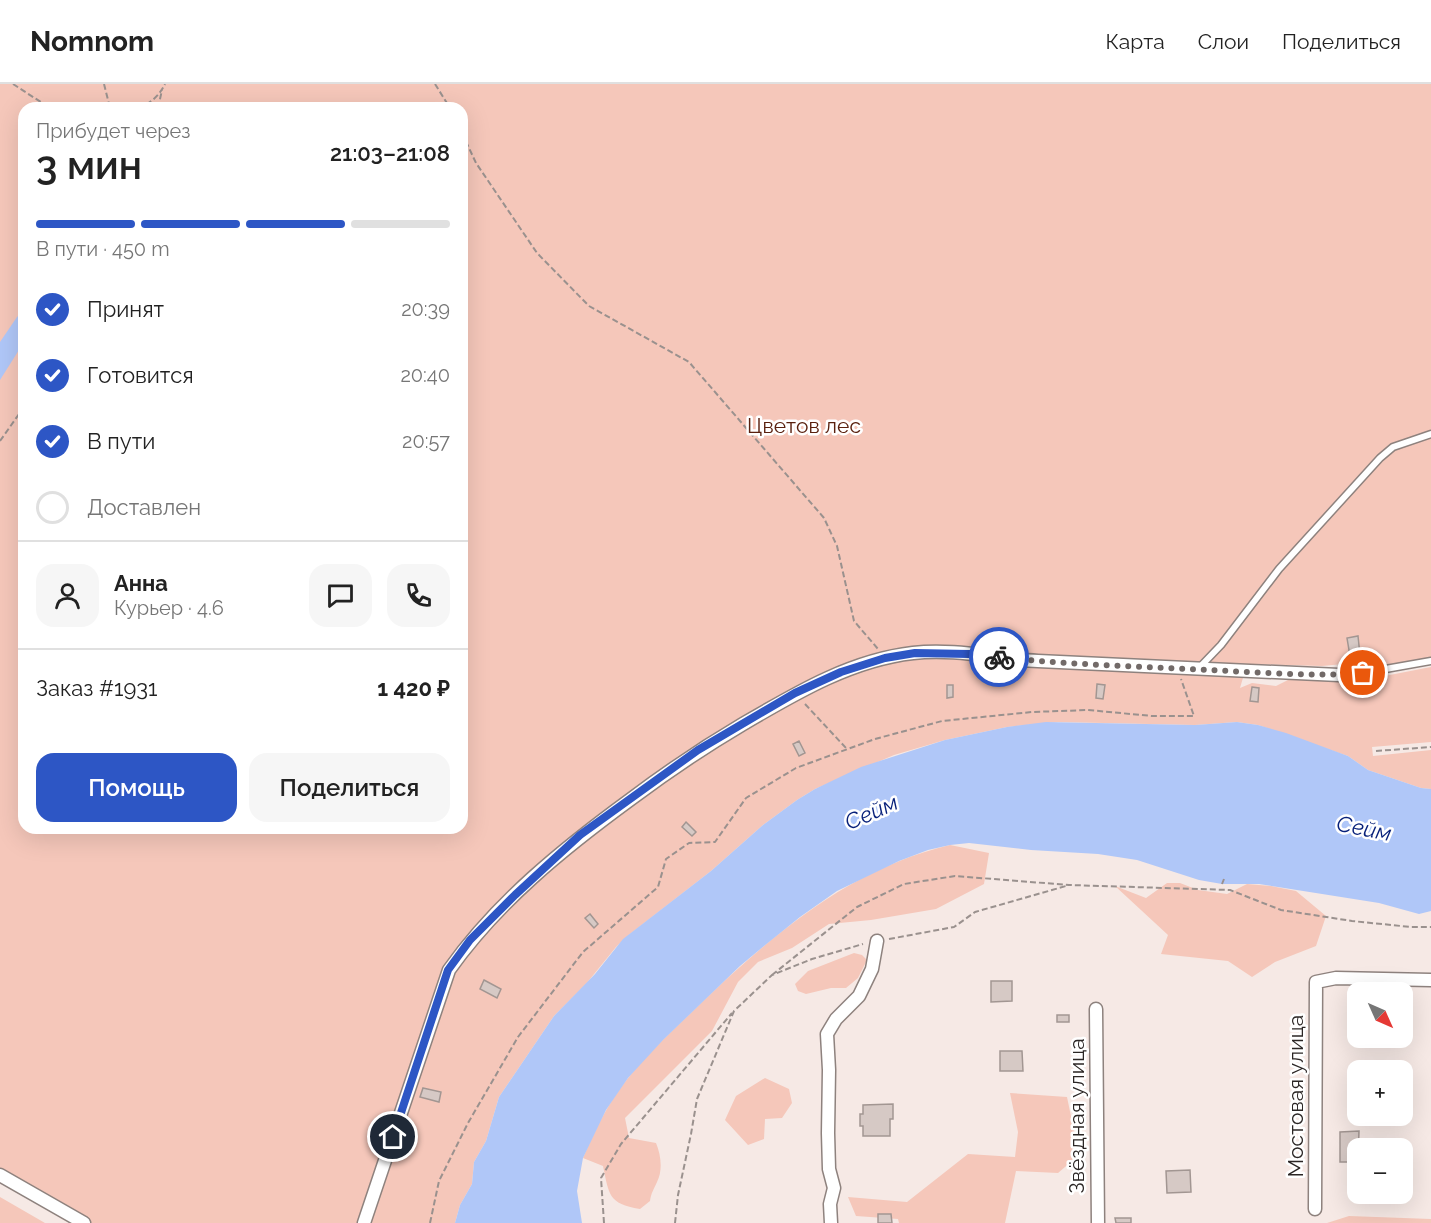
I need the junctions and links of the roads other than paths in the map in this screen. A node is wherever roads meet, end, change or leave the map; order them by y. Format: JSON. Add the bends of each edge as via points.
{"nodes":[{"id":1,"x":1431,"y":434,"type":"edge"},
{"id":2,"x":1431,"y":661,"type":"edge"},
{"id":3,"x":1198,"y":669,"type":"junction"},
{"id":4,"x":1363,"y":673,"type":"joint"},
{"id":5,"x":877,"y":941,"type":"road end"},
{"id":6,"x":1431,"y":980,"type":"edge"},
{"id":7,"x":1096,"y":1010,"type":"dead end"},
{"id":8,"x":0,"y":1175,"type":"edge"},
{"id":9,"x":1315,"y":1209,"type":"dead end"},
{"id":10,"x":84,"y":1223,"type":"edge"},
{"id":11,"x":364,"y":1223,"type":"edge"},
{"id":12,"x":831,"y":1223,"type":"edge"},
{"id":13,"x":1098,"y":1223,"type":"edge"}],
"edges":[{"from":1,"to":3,"type":"lane","via":[[1394,447],[1380,458],[1279,569]]},
{"from":2,"to":4,"type":"lane"},
{"from":3,"to":4,"type":"street"},
{"from":3,"to":11,"type":"street","via":[[915,653],[841,672],[795,693],[698,750],[580,835],[470,940],[448,970]]},
{"from":5,"to":12,"type":"street","via":[[872,969],[859,996],[827,1034],[828,1133],[834,1188]]},
{"from":6,"to":9,"type":"street","name":"Мостовая улица","via":[[1336,978],[1316,982]]},
{"from":7,"to":13,"type":"street","name":"Звёздная улица"},
{"from":8,"to":10,"type":"street"}]}
